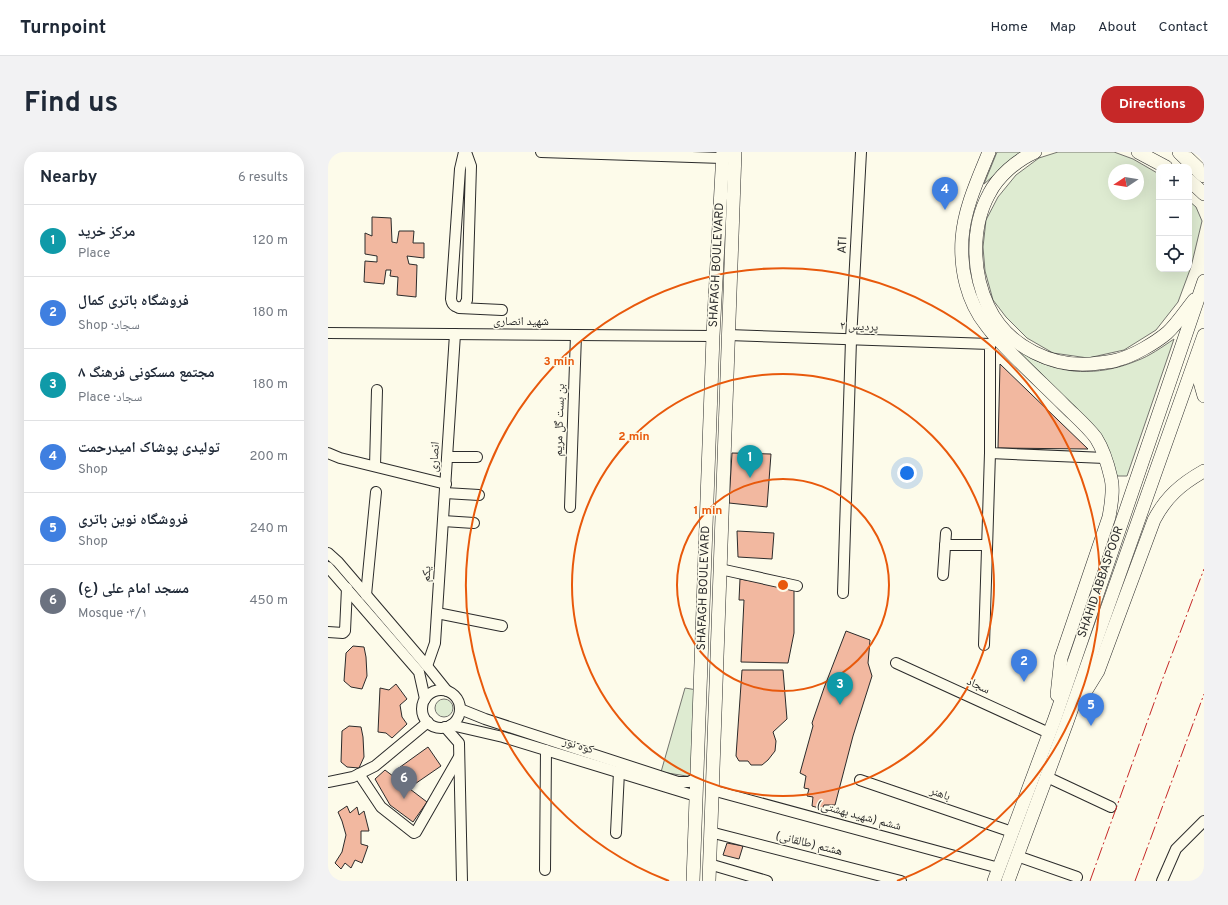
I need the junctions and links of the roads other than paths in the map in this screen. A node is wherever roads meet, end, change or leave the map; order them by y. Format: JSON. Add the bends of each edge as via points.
{"nodes":[{"id":1,"x":465,"y":152,"type":"edge"},
{"id":2,"x":541,"y":152,"type":"edge"},
{"id":3,"x":735,"y":152,"type":"edge"},
{"id":4,"x":860,"y":152,"type":"edge"},
{"id":5,"x":989,"y":152,"type":"edge"},
{"id":6,"x":1035,"y":152,"type":"edge"},
{"id":7,"x":1138,"y":152,"type":"edge"},
{"id":8,"x":1159,"y":152,"type":"edge"},
{"id":9,"x":1180,"y":152,"type":"edge"},
{"id":10,"x":722,"y":155,"type":"edge"},
{"id":11,"x":1160,"y":164,"type":"edge"},
{"id":12,"x":1172,"y":164,"type":"edge"},
{"id":13,"x":1204,"y":175,"type":"edge"},
{"id":14,"x":1192,"y":183,"type":"edge"},
{"id":15,"x":1204,"y":194,"type":"edge"},
{"id":16,"x":1204,"y":280,"type":"edge"},
{"id":17,"x":1199,"y":294,"type":"junction"},
{"id":18,"x":459,"y":308,"type":"junction"},
{"id":19,"x":502,"y":310,"type":"dead end"},
{"id":20,"x":328,"y":333,"type":"edge"},
{"id":21,"x":455,"y":334,"type":"junction"},
{"id":22,"x":576,"y":335,"type":"junction"},
{"id":23,"x":728,"y":335,"type":"junction"},
{"id":24,"x":1204,"y":335,"type":"edge"},
{"id":25,"x":713,"y":336,"type":"junction"},
{"id":26,"x":851,"y":340,"type":"junction"},
{"id":27,"x":1204,"y":356,"type":"edge"},
{"id":28,"x":377,"y":390,"type":"dead end"},
{"id":29,"x":1204,"y":396,"type":"edge"},
{"id":30,"x":328,"y":453,"type":"edge"},
{"id":31,"x":990,"y":453,"type":"junction"},
{"id":32,"x":448,"y":457,"type":"junction"},
{"id":33,"x":477,"y":457,"type":"dead end"},
{"id":34,"x":1105,"y":458,"type":"junction"},
{"id":35,"x":375,"y":466,"type":"junction"},
{"id":36,"x":1204,"y":472,"type":"edge"},
{"id":37,"x":446,"y":488,"type":"junction"},
{"id":38,"x":376,"y":492,"type":"dead end"},
{"id":39,"x":479,"y":495,"type":"dead end"},
{"id":40,"x":570,"y":506,"type":"dead end"},
{"id":41,"x":443,"y":521,"type":"junction"},
{"id":42,"x":474,"y":523,"type":"dead end"},
{"id":43,"x":946,"y":533,"type":"dead end"},
{"id":44,"x":945,"y":545,"type":"junction"},
{"id":45,"x":987,"y":545,"type":"junction"},
{"id":46,"x":328,"y":553,"type":"edge"},
{"id":47,"x":328,"y":567,"type":"edge"},
{"id":48,"x":720,"y":569,"type":"junction"},
{"id":49,"x":943,"y":574,"type":"dead end"},
{"id":50,"x":797,"y":586,"type":"dead end"},
{"id":51,"x":347,"y":588,"type":"junction"},
{"id":52,"x":843,"y":593,"type":"dead end"},
{"id":53,"x":366,"y":595,"type":"junction"},
{"id":54,"x":437,"y":613,"type":"junction"},
{"id":55,"x":502,"y":626,"type":"dead end"},
{"id":56,"x":328,"y":632,"type":"edge"},
{"id":57,"x":984,"y":645,"type":"dead end"},
{"id":58,"x":896,"y":663,"type":"dead end"},
{"id":59,"x":427,"y":666,"type":"junction"},
{"id":60,"x":447,"y":691,"type":"junction"},
{"id":61,"x":426,"y":699,"type":"junction"},
{"id":62,"x":460,"y":710,"type":"junction"},
{"id":63,"x":1061,"y":720,"type":"junction"},
{"id":64,"x":428,"y":722,"type":"junction"},
{"id":65,"x":448,"y":726,"type":"junction"},
{"id":66,"x":1049,"y":733,"type":"junction"},
{"id":67,"x":546,"y":750,"type":"junction"},
{"id":68,"x":459,"y":757,"type":"junction"},
{"id":69,"x":619,"y":772,"type":"junction"},
{"id":70,"x":359,"y":774,"type":"junction"},
{"id":71,"x":1047,"y":777,"type":"junction"},
{"id":72,"x":691,"y":780,"type":"junction"},
{"id":73,"x":860,"y":780,"type":"dead end"},
{"id":74,"x":328,"y":782,"type":"edge"},
{"id":75,"x":712,"y":790,"type":"junction"},
{"id":76,"x":691,"y":794,"type":"junction"},
{"id":77,"x":1111,"y":807,"type":"dead end"},
{"id":78,"x":1204,"y":821,"type":"edge"},
{"id":79,"x":710,"y":832,"type":"junction"},
{"id":80,"x":1012,"y":832,"type":"junction"},
{"id":81,"x":616,"y":833,"type":"dead end"},
{"id":82,"x":1017,"y":856,"type":"junction"},
{"id":83,"x":709,"y":864,"type":"junction"},
{"id":84,"x":999,"y":868,"type":"junction"},
{"id":85,"x":545,"y":870,"type":"dead end"},
{"id":86,"x":1077,"y":878,"type":"dead end"},
{"id":87,"x":462,"y":881,"type":"edge"},
{"id":88,"x":693,"y":881,"type":"edge"},
{"id":89,"x":709,"y":881,"type":"edge"},
{"id":90,"x":767,"y":881,"type":"edge"},
{"id":91,"x":901,"y":881,"type":"edge"},
{"id":92,"x":994,"y":881,"type":"edge"},
{"id":93,"x":1008,"y":881,"type":"edge"},
{"id":94,"x":1162,"y":881,"type":"edge"}],
"edges":[{"from":1,"to":18,"type":"street","via":[[460,169],[451,299],[454,306]]},
{"from":1,"to":18,"type":"street","via":[[471,166],[467,300],[466,304]]},
{"from":2,"to":10,"type":"street"},
{"from":3,"to":23,"type":"main road","name":"SHAFAGH BOULEVARD"},
{"from":4,"to":26,"type":"street","name":"ATI"},
{"from":5,"to":34,"type":"main road","via":[[973,192],[962,238],[964,278],[972,301],[985,324],[1001,343],[1087,428],[1096,439]]},
{"from":6,"to":17,"type":"main road","via":[[1024,157],[1004,174],[989,193],[976,238],[980,283],[988,306],[1001,326],[1016,341],[1038,355],[1061,363],[1085,365],[1117,360],[1147,347],[1168,332]]},
{"from":7,"to":11,"type":"main road"},
{"from":8,"to":12,"type":"main road"},
{"from":9,"to":13,"type":"highway"},
{"from":10,"to":25,"type":"main road","name":"SHAFAGH BOULEVARD"},
{"from":14,"to":15,"type":"main road"},
{"from":16,"to":17,"type":"main road","name":"SHAHID ABBASPOOR"},
{"from":17,"to":63,"type":"main road","name":"SHAHID ABBASPOOR"},
{"from":18,"to":19,"type":"street"},
{"from":20,"to":21,"type":"street","name":"شهید انصاری"},
{"from":21,"to":22,"type":"street","name":"شهید انصاری"},
{"from":21,"to":32,"type":"street","name":"انصاری"},
{"from":22,"to":25,"type":"street","name":"شهید انصاری"},
{"from":22,"to":40,"type":"street","name":"بن بست گل مریم"},
{"from":23,"to":26,"type":"street","name":"پردیس ۲"},
{"from":23,"to":48,"type":"main road","name":"SHAFAGH BOULEVARD"},
{"from":24,"to":63,"type":"main road","name":"SHAHID ABBASPOOR"},
{"from":25,"to":72,"type":"main road","name":"SHAFAGH BOULEVARD"},
{"from":26,"to":31,"type":"street","name":"پردیس ۲","via":[[990,344]]},
{"from":26,"to":52,"type":"street","name":"ATI"},
{"from":27,"to":29,"type":"main road","via":[[1200,382]]},
{"from":28,"to":35,"type":"street"},
{"from":30,"to":35,"type":"street","name":"انصاری"},
{"from":31,"to":34,"type":"street"},
{"from":31,"to":45,"type":"street"},
{"from":32,"to":33,"type":"street"},
{"from":32,"to":37,"type":"street","name":"انصاری"},
{"from":34,"to":63,"type":"main road","via":[[1112,479],[1109,517],[1061,658]]},
{"from":35,"to":37,"type":"street","name":"انصاری"},
{"from":36,"to":63,"type":"main road","via":[[1175,490],[1160,508],[1098,671]]},
{"from":37,"to":39,"type":"street"},
{"from":37,"to":41,"type":"street","name":"یکم"},
{"from":38,"to":53,"type":"street"},
{"from":41,"to":42,"type":"street"},
{"from":41,"to":54,"type":"street","name":"یکم"},
{"from":43,"to":44,"type":"street"},
{"from":44,"to":45,"type":"street"},
{"from":44,"to":49,"type":"street"},
{"from":45,"to":57,"type":"street"},
{"from":46,"to":53,"type":"street"},
{"from":47,"to":51,"type":"street"},
{"from":48,"to":50,"type":"street"},
{"from":48,"to":75,"type":"main road","name":"SHAFAGH BOULEVARD"},
{"from":51,"to":56,"type":"street","via":[[345,631]]},
{"from":51,"to":61,"type":"street","via":[[419,672]]},
{"from":53,"to":59,"type":"street"},
{"from":54,"to":55,"type":"street"},
{"from":54,"to":59,"type":"street","name":"یکم","via":[[435,643]]},
{"from":58,"to":66,"type":"street","name":"سجاد"},
{"from":59,"to":60,"type":"street"},
{"from":60,"to":61,"type":"street","via":[[435,691]]},
{"from":60,"to":62,"type":"street","via":[[456,698]]},
{"from":61,"to":64,"type":"street","via":[[423,711]]},
{"from":62,"to":65,"type":"street","via":[[456,721]]},
{"from":62,"to":72,"type":"street","name":"کوه نور","via":[[678,782]]},
{"from":63,"to":66,"type":"main road","name":"SHAHID ABBASPOOR"},
{"from":63,"to":71,"type":"main road","name":"SHAHID ABBASPOOR"},
{"from":64,"to":65,"type":"street","via":[[439,728]]},
{"from":64,"to":70,"type":"street","via":[[375,766]]},
{"from":65,"to":67,"type":"street","name":"کوه نور","via":[[503,737]]},
{"from":65,"to":68,"type":"street","via":[[459,743]]},
{"from":66,"to":80,"type":"main road","name":"SHAHID ABBASPOOR"},
{"from":67,"to":69,"type":"street","name":"کوه نور"},
{"from":67,"to":85,"type":"street"},
{"from":68,"to":70,"type":"street","via":[[414,833],[381,807]]},
{"from":68,"to":87,"type":"street"},
{"from":69,"to":76,"type":"street","name":"کوه نور"},
{"from":69,"to":81,"type":"street"},
{"from":70,"to":74,"type":"street"},
{"from":71,"to":77,"type":"street"},
{"from":71,"to":82,"type":"main road","name":"SHAHID ABBASPOOR"},
{"from":72,"to":76,"type":"main road","name":"SHAFAGH BOULEVARD"},
{"from":73,"to":80,"type":"street","name":"باهنر"},
{"from":75,"to":79,"type":"main road","name":"SHAFAGH BOULEVARD"},
{"from":75,"to":84,"type":"street","name":"ششم (شهید بهشتی)"},
{"from":76,"to":88,"type":"main road","name":"SHAFAGH BOULEVARD"},
{"from":78,"to":94,"type":"street","via":[[1176,849]]},
{"from":79,"to":83,"type":"main road","name":"SHAFAGH BOULEVARD"},
{"from":79,"to":91,"type":"street","name":"هشتم (طالقانی)"},
{"from":80,"to":84,"type":"main road","name":"SHAHID ABBASPOOR"},
{"from":82,"to":86,"type":"street"},
{"from":82,"to":93,"type":"main road","name":"SHAHID ABBASPOOR"},
{"from":83,"to":89,"type":"main road","name":"SHAFAGH BOULEVARD"},
{"from":83,"to":90,"type":"street"},
{"from":84,"to":92,"type":"main road","name":"SHAHID ABBASPOOR"}]}
